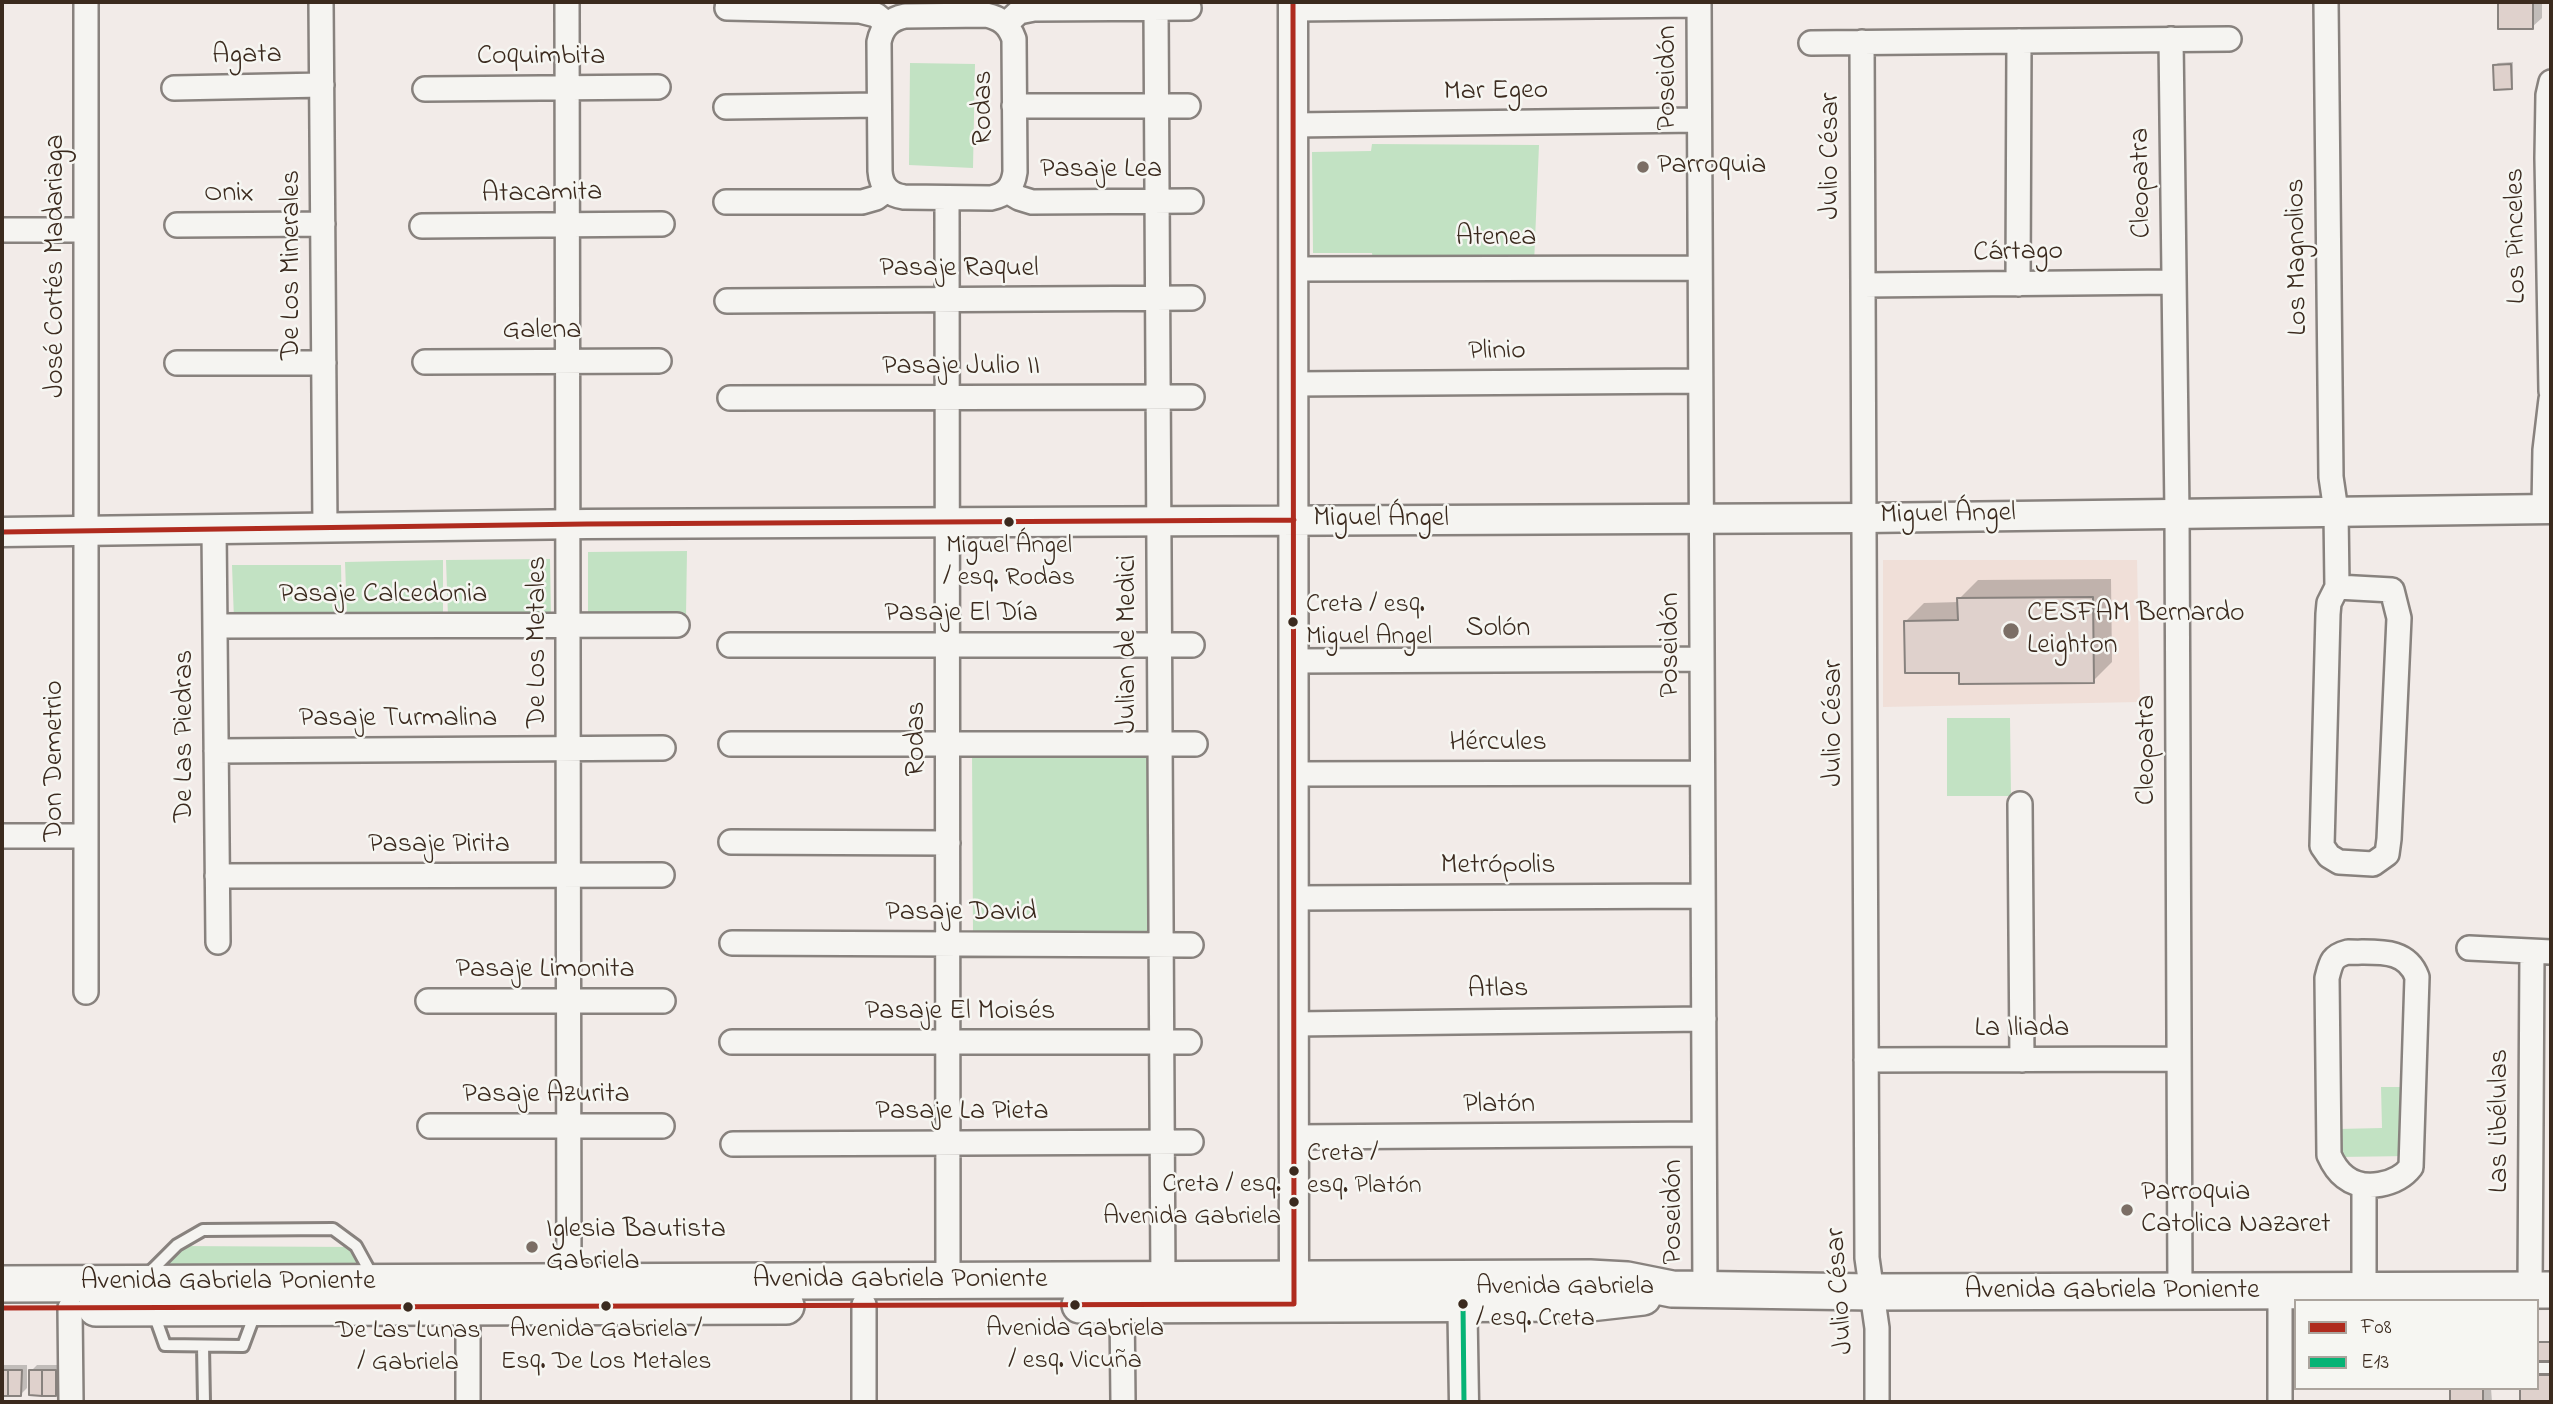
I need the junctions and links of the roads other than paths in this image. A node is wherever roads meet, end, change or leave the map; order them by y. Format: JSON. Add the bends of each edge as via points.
{"nodes":[{"id":1,"x":86,"y":2,"type":"edge"},
{"id":2,"x":321,"y":2,"type":"edge"},
{"id":3,"x":567,"y":2,"type":"edge"},
{"id":4,"x":2326,"y":2,"type":"edge"},
{"id":5,"x":1699,"y":3,"type":"edge"},
{"id":6,"x":1293,"y":5,"type":"edge"},
{"id":7,"x":727,"y":8,"type":"dead end"},
{"id":8,"x":1189,"y":8,"type":"dead end"},
{"id":9,"x":1156,"y":9,"type":"junction"},
{"id":10,"x":887,"y":24,"type":"junction"},
{"id":11,"x":1006,"y":24,"type":"junction"},
{"id":12,"x":2229,"y":38,"type":"dead end"},
{"id":13,"x":2171,"y":39,"type":"junction"},
{"id":14,"x":2019,"y":41,"type":"junction"},
{"id":15,"x":1861,"y":42,"type":"junction"},
{"id":16,"x":1811,"y":43,"type":"dead end"},
{"id":17,"x":2551,"y":82,"type":"edge"},
{"id":18,"x":321,"y":85,"type":"junction"},
{"id":19,"x":658,"y":87,"type":"dead end"},
{"id":20,"x":174,"y":88,"type":"dead end"},
{"id":21,"x":567,"y":88,"type":"junction"},
{"id":22,"x":425,"y":89,"type":"dead end"},
{"id":23,"x":879,"y":106,"type":"junction"},
{"id":24,"x":1014,"y":106,"type":"junction"},
{"id":25,"x":1156,"y":106,"type":"junction"},
{"id":26,"x":1188,"y":106,"type":"dead end"},
{"id":27,"x":726,"y":107,"type":"dead end"},
{"id":28,"x":1699,"y":120,"type":"junction"},
{"id":29,"x":1293,"y":125,"type":"junction"},
{"id":30,"x":887,"y":190,"type":"junction"},
{"id":31,"x":1007,"y":191,"type":"junction"},
{"id":32,"x":947,"y":198,"type":"junction"},
{"id":33,"x":1156,"y":201,"type":"junction"},
{"id":34,"x":1191,"y":201,"type":"dead end"},
{"id":35,"x":726,"y":202,"type":"dead end"},
{"id":36,"x":323,"y":224,"type":"junction"},
{"id":37,"x":662,"y":224,"type":"dead end"},
{"id":38,"x":177,"y":225,"type":"dead end"},
{"id":39,"x":568,"y":225,"type":"junction"},
{"id":40,"x":422,"y":226,"type":"dead end"},
{"id":41,"x":2,"y":230,"type":"edge"},
{"id":42,"x":86,"y":230,"type":"junction"},
{"id":43,"x":1700,"y":268,"type":"junction"},
{"id":44,"x":1293,"y":269,"type":"junction"},
{"id":45,"x":2174,"y":282,"type":"junction"},
{"id":46,"x":2018,"y":284,"type":"junction"},
{"id":47,"x":1863,"y":285,"type":"junction"},
{"id":48,"x":1157,"y":298,"type":"junction"},
{"id":49,"x":1192,"y":298,"type":"dead end"},
{"id":50,"x":947,"y":299,"type":"junction"},
{"id":51,"x":727,"y":301,"type":"dead end"},
{"id":52,"x":659,"y":361,"type":"dead end"},
{"id":53,"x":425,"y":362,"type":"dead end"},
{"id":54,"x":568,"y":362,"type":"junction"},
{"id":55,"x":177,"y":363,"type":"dead end"},
{"id":56,"x":324,"y":363,"type":"junction"},
{"id":57,"x":1700,"y":380,"type":"junction"},
{"id":58,"x":1293,"y":384,"type":"junction"},
{"id":59,"x":2551,"y":391,"type":"edge"},
{"id":60,"x":1192,"y":397,"type":"dead end"},
{"id":61,"x":730,"y":398,"type":"dead end"},
{"id":62,"x":947,"y":398,"type":"junction"},
{"id":63,"x":1158,"y":398,"type":"junction"},
{"id":64,"x":2551,"y":399,"type":"edge"},
{"id":65,"x":2548,"y":509,"type":"edge"},
{"id":66,"x":2336,"y":511,"type":"junction"},
{"id":67,"x":2177,"y":513,"type":"junction"},
{"id":68,"x":1864,"y":517,"type":"junction"},
{"id":69,"x":1701,"y":519,"type":"junction"},
{"id":70,"x":1294,"y":520,"type":"junction"},
{"id":71,"x":1158,"y":521,"type":"junction"},
{"id":72,"x":947,"y":522,"type":"junction"},
{"id":73,"x":568,"y":524,"type":"junction"},
{"id":74,"x":325,"y":528,"type":"junction"},
{"id":75,"x":214,"y":529,"type":"junction"},
{"id":76,"x":86,"y":531,"type":"junction"},
{"id":77,"x":2,"y":533,"type":"edge"},
{"id":78,"x":2337,"y":587,"type":"junction"},
{"id":79,"x":568,"y":625,"type":"junction"},
{"id":80,"x":677,"y":625,"type":"dead end"},
{"id":81,"x":215,"y":626,"type":"junction"},
{"id":82,"x":730,"y":645,"type":"dead end"},
{"id":83,"x":947,"y":645,"type":"junction"},
{"id":84,"x":1159,"y":645,"type":"junction"},
{"id":85,"x":1192,"y":645,"type":"dead end"},
{"id":86,"x":1702,"y":659,"type":"junction"},
{"id":87,"x":1294,"y":661,"type":"junction"},
{"id":88,"x":731,"y":744,"type":"dead end"},
{"id":89,"x":948,"y":744,"type":"junction"},
{"id":90,"x":1160,"y":744,"type":"junction"},
{"id":91,"x":1195,"y":744,"type":"dead end"},
{"id":92,"x":663,"y":748,"type":"dead end"},
{"id":93,"x":568,"y":749,"type":"junction"},
{"id":94,"x":216,"y":751,"type":"junction"},
{"id":95,"x":1702,"y":773,"type":"junction"},
{"id":96,"x":1294,"y":774,"type":"junction"},
{"id":97,"x":2020,"y":804,"type":"dead end"},
{"id":98,"x":2,"y":836,"type":"edge"},
{"id":99,"x":86,"y":836,"type":"junction"},
{"id":100,"x":732,"y":842,"type":"dead end"},
{"id":101,"x":948,"y":843,"type":"junction"},
{"id":102,"x":217,"y":876,"type":"junction"},
{"id":103,"x":569,"y":876,"type":"junction"},
{"id":104,"x":662,"y":876,"type":"dead end"},
{"id":105,"x":1703,"y":896,"type":"junction"},
{"id":106,"x":1294,"y":898,"type":"junction"},
{"id":107,"x":218,"y":942,"type":"dead end"},
{"id":108,"x":732,"y":943,"type":"dead end"},
{"id":109,"x":947,"y":944,"type":"junction"},
{"id":110,"x":1161,"y":944,"type":"junction"},
{"id":111,"x":1191,"y":944,"type":"dead end"},
{"id":112,"x":2469,"y":948,"type":"dead end"},
{"id":113,"x":2541,"y":952,"type":"edge"},
{"id":114,"x":86,"y":992,"type":"dead end"},
{"id":115,"x":663,"y":1000,"type":"dead end"},
{"id":116,"x":428,"y":1001,"type":"dead end"},
{"id":117,"x":569,"y":1001,"type":"junction"},
{"id":118,"x":1704,"y":1019,"type":"junction"},
{"id":119,"x":1294,"y":1024,"type":"junction"},
{"id":120,"x":732,"y":1042,"type":"dead end"},
{"id":121,"x":947,"y":1042,"type":"junction"},
{"id":122,"x":1161,"y":1042,"type":"junction"},
{"id":123,"x":1189,"y":1042,"type":"dead end"},
{"id":124,"x":2179,"y":1059,"type":"junction"},
{"id":125,"x":1866,"y":1060,"type":"junction"},
{"id":126,"x":2022,"y":1060,"type":"junction"},
{"id":127,"x":430,"y":1126,"type":"dead end"},
{"id":128,"x":569,"y":1126,"type":"junction"},
{"id":129,"x":662,"y":1126,"type":"dead end"},
{"id":130,"x":1704,"y":1134,"type":"junction"},
{"id":131,"x":1294,"y":1136,"type":"junction"},
{"id":132,"x":1162,"y":1142,"type":"junction"},
{"id":133,"x":1191,"y":1142,"type":"dead end"},
{"id":134,"x":947,"y":1143,"type":"junction"},
{"id":135,"x":733,"y":1144,"type":"dead end"},
{"id":136,"x":2364,"y":1185,"type":"junction"},
{"id":137,"x":1163,"y":1280,"type":"junction"},
{"id":138,"x":948,"y":1281,"type":"junction"},
{"id":139,"x":569,"y":1282,"type":"junction"},
{"id":140,"x":376,"y":1283,"type":"junction"},
{"id":141,"x":2,"y":1284,"type":"edge"},
{"id":142,"x":1688,"y":1289,"type":"junction"},
{"id":143,"x":2541,"y":1290,"type":"edge"},
{"id":144,"x":1294,"y":1292,"type":"junction"},
{"id":145,"x":1463,"y":1292,"type":"junction"},
{"id":146,"x":1872,"y":1292,"type":"junction"},
{"id":147,"x":2180,"y":1292,"type":"junction"},
{"id":148,"x":2280,"y":1292,"type":"junction"},
{"id":149,"x":2381,"y":1294,"type":"edge"},
{"id":150,"x":2444,"y":1295,"type":"edge"},
{"id":151,"x":2495,"y":1295,"type":"edge"},
{"id":152,"x":145,"y":1296,"type":"junction"},
{"id":153,"x":1122,"y":1304,"type":"junction"},
{"id":154,"x":864,"y":1305,"type":"junction"},
{"id":155,"x":468,"y":1307,"type":"junction"},
{"id":156,"x":2,"y":1308,"type":"edge"},
{"id":157,"x":70,"y":1308,"type":"junction"},
{"id":158,"x":257,"y":1308,"type":"junction"},
{"id":159,"x":203,"y":1346,"type":"junction"},
{"id":160,"x":71,"y":1402,"type":"edge"},
{"id":161,"x":204,"y":1402,"type":"edge"},
{"id":162,"x":468,"y":1402,"type":"edge"},
{"id":163,"x":864,"y":1402,"type":"edge"},
{"id":164,"x":1123,"y":1402,"type":"edge"},
{"id":165,"x":1464,"y":1402,"type":"edge"},
{"id":166,"x":1877,"y":1402,"type":"edge"},
{"id":167,"x":2280,"y":1402,"type":"edge"}],
"edges":[{"from":1,"to":42,"type":"street","name":"José Cortés Madariaga"},
{"from":2,"to":18,"type":"street","name":"De Los Minerales"},
{"from":3,"to":21,"type":"street","name":"De Los Metales"},
{"from":4,"to":66,"type":"street","name":"Los Magnolios","via":[[2331,477]]},
{"from":5,"to":6,"type":"street"},
{"from":5,"to":28,"type":"street","name":"Poseidón"},
{"from":6,"to":29,"type":"street"},
{"from":7,"to":10,"type":"street","via":[[860,11]]},
{"from":8,"to":9,"type":"street"},
{"from":9,"to":11,"type":"street","via":[[1034,9],[1019,12]]},
{"from":9,"to":25,"type":"street","name":"Julian de Medici"},
{"from":10,"to":11,"type":"street","via":[[905,16],[986,15]]},
{"from":10,"to":23,"type":"street","via":[[879,42]]},
{"from":11,"to":24,"type":"street","name":"Rodas","via":[[1014,39]]},
{"from":12,"to":13,"type":"street"},
{"from":13,"to":14,"type":"street"},
{"from":13,"to":45,"type":"street","name":"Cleopatra"},
{"from":14,"to":15,"type":"street"},
{"from":14,"to":46,"type":"street"},
{"from":15,"to":16,"type":"street"},
{"from":15,"to":47,"type":"street","name":"Julio César"},
{"from":17,"to":59,"type":"street","name":"Los Pinceles","via":[[2547,171]]},
{"from":18,"to":20,"type":"street","name":"Agata"},
{"from":18,"to":36,"type":"street","name":"De Los Minerales"},
{"from":19,"to":21,"type":"street","name":"Coquimbita"},
{"from":21,"to":22,"type":"street","name":"Coquimbita"},
{"from":21,"to":39,"type":"street","name":"De Los Metales"},
{"from":23,"to":27,"type":"street"},
{"from":23,"to":30,"type":"street","via":[[880,171]]},
{"from":24,"to":25,"type":"street"},
{"from":24,"to":31,"type":"street","name":"Rodas","via":[[1015,172]]},
{"from":25,"to":26,"type":"street"},
{"from":25,"to":33,"type":"street","name":"Julian de Medici"},
{"from":28,"to":29,"type":"street","name":"Mar Egeo"},
{"from":28,"to":43,"type":"street","name":"Poseidón"},
{"from":29,"to":44,"type":"street"},
{"from":30,"to":32,"type":"street","name":"Pasaje Lea","via":[[904,197]]},
{"from":30,"to":35,"type":"street","via":[[862,202]]},
{"from":31,"to":32,"type":"street","name":"Pasaje Lea","via":[[991,198]]},
{"from":31,"to":33,"type":"street","name":"Pasaje Lea","via":[[1032,202]]},
{"from":32,"to":50,"type":"street","name":"Rodas"},
{"from":33,"to":34,"type":"street","name":"Pasaje Lea"},
{"from":33,"to":48,"type":"street","name":"Julian de Medici"},
{"from":36,"to":38,"type":"street","name":"Onix"},
{"from":36,"to":56,"type":"street","name":"De Los Minerales"},
{"from":37,"to":39,"type":"street","name":"Atacamita"},
{"from":39,"to":40,"type":"street","name":"Atacamita"},
{"from":39,"to":54,"type":"street","name":"De Los Metales"},
{"from":41,"to":42,"type":"street"},
{"from":42,"to":76,"type":"street","name":"José Cortés Madariaga"},
{"from":43,"to":44,"type":"street","name":"Atenea"},
{"from":43,"to":57,"type":"street","name":"Poseidón"},
{"from":44,"to":58,"type":"street"},
{"from":45,"to":46,"type":"street","name":"Cártago"},
{"from":45,"to":67,"type":"street","name":"Cleopatra"},
{"from":46,"to":47,"type":"street","name":"Cártago"},
{"from":47,"to":68,"type":"street","name":"Julio César"},
{"from":48,"to":49,"type":"street","name":"Pasaje Raquel"},
{"from":48,"to":50,"type":"street","name":"Pasaje Raquel"},
{"from":48,"to":63,"type":"street","name":"Julian de Medici"},
{"from":50,"to":51,"type":"street","name":"Pasaje Raquel"},
{"from":50,"to":62,"type":"street","name":"Rodas"},
{"from":52,"to":54,"type":"street","name":"Galena"},
{"from":53,"to":54,"type":"street","name":"Galena"},
{"from":54,"to":73,"type":"street","name":"De Los Metales"},
{"from":55,"to":56,"type":"street"},
{"from":56,"to":74,"type":"street","name":"De Los Minerales"},
{"from":57,"to":58,"type":"street","name":"Plinio"},
{"from":57,"to":69,"type":"street","name":"Poseidón"},
{"from":58,"to":70,"type":"street"},
{"from":60,"to":63,"type":"street","name":"Pasaje Julio II"},
{"from":61,"to":62,"type":"street","name":"Pasaje Julio II"},
{"from":62,"to":63,"type":"street","name":"Pasaje Julio II"},
{"from":62,"to":72,"type":"street","name":"Rodas"},
{"from":63,"to":71,"type":"street","name":"Julian de Medici"},
{"from":64,"to":65,"type":"street","via":[[2546,450]]},
{"from":65,"to":66,"type":"street","name":"Miguel Ángel"},
{"from":66,"to":67,"type":"street","name":"Miguel Ángel"},
{"from":66,"to":78,"type":"street","name":"Los Magnolios"},
{"from":67,"to":68,"type":"street","name":"Miguel Ángel"},
{"from":67,"to":124,"type":"street","name":"Cleopatra"},
{"from":68,"to":69,"type":"street","name":"Miguel Ángel"},
{"from":68,"to":125,"type":"street","name":"Julio César"},
{"from":69,"to":70,"type":"street","name":"Miguel Ángel"},
{"from":69,"to":86,"type":"street","name":"Poseidón"},
{"from":70,"to":71,"type":"street","name":"Miguel Ángel"},
{"from":70,"to":87,"type":"street"},
{"from":71,"to":72,"type":"street","name":"Miguel Ángel"},
{"from":71,"to":84,"type":"street","name":"Julian de Medici"},
{"from":72,"to":73,"type":"street","name":"Miguel Ángel"},
{"from":72,"to":83,"type":"street","name":"Rodas"},
{"from":73,"to":74,"type":"street","name":"Miguel Ángel"},
{"from":73,"to":79,"type":"street","name":"De Los Metales"},
{"from":74,"to":75,"type":"street","name":"Miguel Ángel"},
{"from":75,"to":76,"type":"street","name":"Miguel Ángel"},
{"from":75,"to":81,"type":"street","name":"De Las Piedras"},
{"from":76,"to":77,"type":"street","name":"Miguel Ángel"},
{"from":76,"to":99,"type":"street","name":"Don Demetrio"},
{"from":78,"to":78,"type":"street","name":"Los Magnolios","via":[[2392,590],[2399,618],[2389,839],[2387,854],[2373,864],[2339,862],[2322,846],[2328,614]]},
{"from":79,"to":80,"type":"street","name":"Pasaje Calcedonia"},
{"from":79,"to":81,"type":"street","name":"Pasaje Calcedonia"},
{"from":79,"to":93,"type":"street","name":"De Los Metales"},
{"from":81,"to":94,"type":"street","name":"De Las Piedras"},
{"from":82,"to":83,"type":"street","name":"Pasaje El Día"},
{"from":83,"to":84,"type":"street","name":"Pasaje El Día"},
{"from":83,"to":89,"type":"street","name":"Rodas"},
{"from":84,"to":85,"type":"street","name":"Pasaje El Día"},
{"from":84,"to":90,"type":"street","name":"Julian de Medici"},
{"from":86,"to":87,"type":"street","name":"Solón"},
{"from":86,"to":95,"type":"street","name":"Poseidón"},
{"from":87,"to":96,"type":"street"},
{"from":88,"to":89,"type":"street"},
{"from":89,"to":90,"type":"street"},
{"from":89,"to":101,"type":"street","name":"Rodas"},
{"from":90,"to":91,"type":"street"},
{"from":90,"to":110,"type":"street","name":"Julian de Medici"},
{"from":92,"to":93,"type":"street","name":"Pasaje Turmalina"},
{"from":93,"to":94,"type":"street","name":"Pasaje Turmalina"},
{"from":93,"to":103,"type":"street","name":"De Los Metales"},
{"from":94,"to":102,"type":"street","name":"De Las Piedras"},
{"from":95,"to":96,"type":"street","name":"Hércules"},
{"from":95,"to":105,"type":"street","name":"Poseidón"},
{"from":96,"to":106,"type":"street"},
{"from":97,"to":126,"type":"street"},
{"from":98,"to":99,"type":"street"},
{"from":99,"to":114,"type":"street","name":"Don Demetrio"},
{"from":100,"to":101,"type":"street"},
{"from":101,"to":109,"type":"street","name":"Rodas"},
{"from":102,"to":103,"type":"street","name":"Pasaje Pirita"},
{"from":102,"to":107,"type":"street","name":"De Las Piedras"},
{"from":103,"to":104,"type":"street","name":"Pasaje Pirita"},
{"from":103,"to":117,"type":"street","name":"De Los Metales"},
{"from":105,"to":106,"type":"street","name":"Metrópolis"},
{"from":105,"to":118,"type":"street","name":"Poseidón"},
{"from":106,"to":119,"type":"street"},
{"from":108,"to":109,"type":"street","name":"Pasaje David"},
{"from":109,"to":110,"type":"street","name":"Pasaje David"},
{"from":109,"to":121,"type":"street","name":"Rodas"},
{"from":110,"to":111,"type":"street","name":"Pasaje David"},
{"from":110,"to":122,"type":"street","name":"Julian de Medici"},
{"from":112,"to":113,"type":"street","name":"Las Libélulas"},
{"from":113,"to":143,"type":"street","name":"Las Libélulas"},
{"from":115,"to":117,"type":"street","name":"Pasaje Limonita"},
{"from":116,"to":117,"type":"street","name":"Pasaje Limonita"},
{"from":117,"to":128,"type":"street","name":"De Los Metales"},
{"from":118,"to":119,"type":"street","name":"Atlas"},
{"from":118,"to":130,"type":"street","name":"Poseidón"},
{"from":119,"to":131,"type":"street"},
{"from":120,"to":121,"type":"street","name":"Pasaje El Moisés"},
{"from":121,"to":122,"type":"street","name":"Pasaje El Moisés"},
{"from":121,"to":134,"type":"street","name":"Rodas"},
{"from":122,"to":123,"type":"street","name":"Pasaje El Moisés"},
{"from":122,"to":132,"type":"street","name":"Julian de Medici"},
{"from":124,"to":126,"type":"street","name":"La Iliada"},
{"from":124,"to":147,"type":"street","name":"Cleopatra"},
{"from":125,"to":126,"type":"street","name":"La Iliada"},
{"from":125,"to":146,"type":"street","name":"Julio César","via":[[1867,1258]]},
{"from":127,"to":128,"type":"street","name":"Pasaje Azurita"},
{"from":128,"to":129,"type":"street","name":"Pasaje Azurita"},
{"from":128,"to":139,"type":"street","name":"De Los Metales"},
{"from":130,"to":131,"type":"street","name":"Platón"},
{"from":130,"to":142,"type":"street","name":"Poseidón"},
{"from":131,"to":144,"type":"street"},
{"from":132,"to":133,"type":"street","name":"Pasaje La Pieta"},
{"from":132,"to":134,"type":"street","name":"Pasaje La Pieta"},
{"from":132,"to":137,"type":"street","name":"Julian de Medici"},
{"from":134,"to":135,"type":"street","name":"Pasaje La Pieta"},
{"from":134,"to":138,"type":"street","name":"Rodas"},
{"from":136,"to":136,"type":"street","via":[[2347,1179],[2336,1168],[2327,1136],[2327,978],[2331,961],[2348,952],[2393,954],[2413,965],[2417,977],[2411,1167],[2392,1181]]},
{"from":136,"to":149,"type":"street"},
{"from":137,"to":138,"type":"main road","name":"Avenida Gabriela Poniente"},
{"from":137,"to":144,"type":"main road","name":"Avenida Gabriela Poniente"},
{"from":138,"to":139,"type":"main road","name":"Avenida Gabriela Poniente"},
{"from":139,"to":140,"type":"main road","name":"Avenida Gabriela Poniente"},
{"from":140,"to":152,"type":"main road","name":"Avenida Gabriela Poniente"},
{"from":140,"to":152,"type":"lane","via":[[356,1246],[333,1228],[203,1230],[177,1245]]},
{"from":141,"to":152,"type":"main road","name":"Avenida Gabriela Poniente"},
{"from":142,"to":145,"type":"main road","name":"Avenida Gabriela Poniente","via":[[1616,1301]]},
{"from":142,"to":146,"type":"main road","name":"Avenida Gabriela Poniente"},
{"from":143,"to":151,"type":"main road","name":"Avenida Gabriela Poniente"},
{"from":144,"to":145,"type":"main road","name":"Avenida Gabriela Poniente"},
{"from":144,"to":153,"type":"main road","name":"Avenida Gabriela Poniente"},
{"from":145,"to":165,"type":"street"},
{"from":146,"to":147,"type":"main road","name":"Avenida Gabriela Poniente"},
{"from":146,"to":166,"type":"street","name":"Julio César"},
{"from":147,"to":148,"type":"main road","name":"Avenida Gabriela Poniente"},
{"from":148,"to":149,"type":"main road","name":"Avenida Gabriela Poniente"},
{"from":148,"to":167,"type":"street"},
{"from":149,"to":150,"type":"main road","name":"Avenida Gabriela Poniente"},
{"from":150,"to":151,"type":"main road","name":"Avenida Gabriela Poniente"},
{"from":152,"to":157,"type":"main road","name":"Avenida Gabriela Poniente"},
{"from":152,"to":158,"type":"main road","name":"Avenida Gabriela Poniente"},
{"from":152,"to":159,"type":"lane","via":[[165,1345]]},
{"from":153,"to":154,"type":"main road","name":"Avenida Gabriela Poniente"},
{"from":153,"to":164,"type":"street"},
{"from":154,"to":155,"type":"main road","name":"Avenida Gabriela Poniente"},
{"from":154,"to":163,"type":"street"},
{"from":155,"to":158,"type":"main road","name":"Avenida Gabriela Poniente"},
{"from":155,"to":162,"type":"street"},
{"from":156,"to":157,"type":"main road","name":"Avenida Gabriela Poniente"},
{"from":157,"to":160,"type":"street"},
{"from":158,"to":159,"type":"lane","via":[[243,1346]]},
{"from":159,"to":161,"type":"lane"}]}
